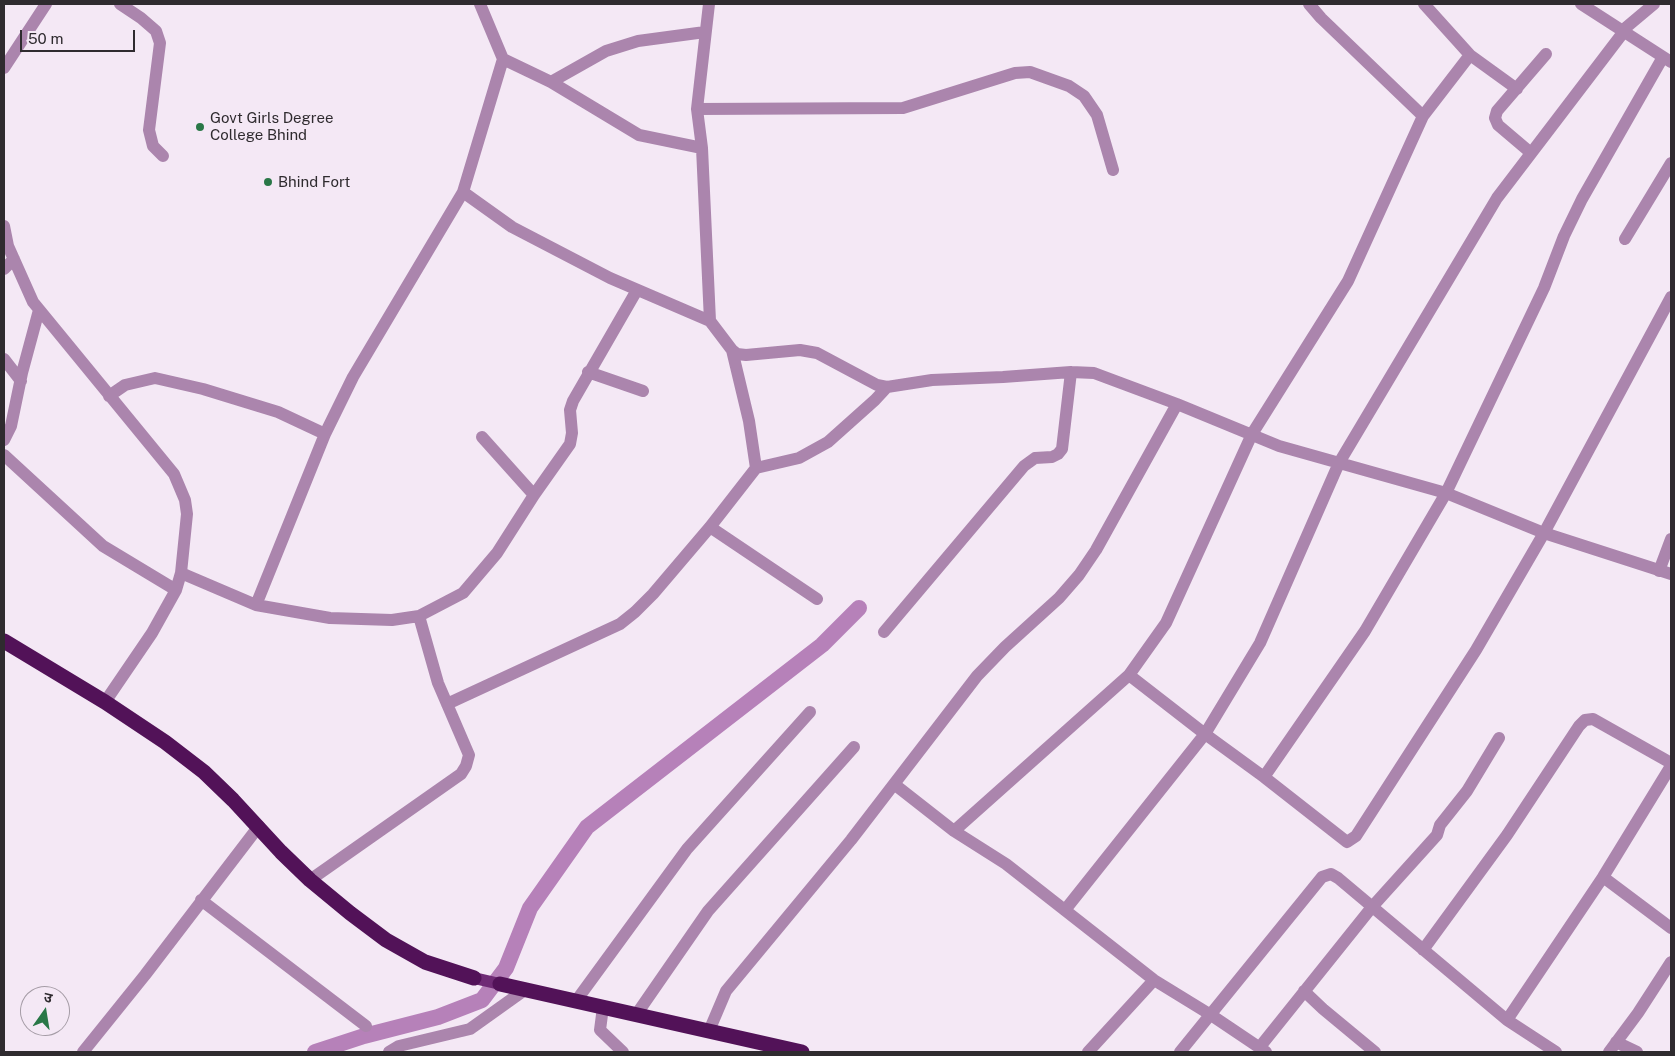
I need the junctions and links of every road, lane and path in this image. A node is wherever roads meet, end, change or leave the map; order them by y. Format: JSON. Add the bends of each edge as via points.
{"nodes":[{"id":1,"x":46,"y":4,"type":"edge"},
{"id":2,"x":120,"y":4,"type":"edge"},
{"id":3,"x":480,"y":4,"type":"edge"},
{"id":4,"x":709,"y":4,"type":"edge"},
{"id":5,"x":1309,"y":4,"type":"edge"},
{"id":6,"x":1424,"y":4,"type":"edge"},
{"id":7,"x":1581,"y":4,"type":"edge"},
{"id":8,"x":1654,"y":4,"type":"edge"},
{"id":9,"x":1623,"y":30,"type":"junction"},
{"id":10,"x":705,"y":32,"type":"junction"},
{"id":11,"x":1546,"y":54,"type":"dead end"},
{"id":12,"x":1470,"y":55,"type":"junction"},
{"id":13,"x":503,"y":58,"type":"junction"},
{"id":14,"x":1667,"y":59,"type":"edge"},
{"id":15,"x":4,"y":68,"type":"edge"},
{"id":16,"x":551,"y":82,"type":"junction"},
{"id":17,"x":1517,"y":89,"type":"junction"},
{"id":18,"x":697,"y":109,"type":"junction"},
{"id":19,"x":1423,"y":116,"type":"junction"},
{"id":20,"x":702,"y":148,"type":"junction"},
{"id":21,"x":1531,"y":154,"type":"junction"},
{"id":22,"x":164,"y":156,"type":"dead end"},
{"id":23,"x":1671,"y":162,"type":"edge"},
{"id":24,"x":1113,"y":170,"type":"dead end"},
{"id":25,"x":462,"y":192,"type":"junction"},
{"id":26,"x":4,"y":226,"type":"edge"},
{"id":27,"x":1625,"y":239,"type":"dead end"},
{"id":28,"x":14,"y":259,"type":"junction"},
{"id":29,"x":4,"y":269,"type":"edge"},
{"id":30,"x":637,"y":290,"type":"junction"},
{"id":31,"x":1671,"y":297,"type":"edge"},
{"id":32,"x":39,"y":310,"type":"junction"},
{"id":33,"x":710,"y":321,"type":"junction"},
{"id":34,"x":732,"y":350,"type":"junction"},
{"id":35,"x":4,"y":359,"type":"edge"},
{"id":36,"x":588,"y":372,"type":"junction"},
{"id":37,"x":1071,"y":372,"type":"junction"},
{"id":38,"x":20,"y":381,"type":"junction"},
{"id":39,"x":887,"y":387,"type":"junction"},
{"id":40,"x":643,"y":391,"type":"dead end"},
{"id":41,"x":108,"y":396,"type":"junction"},
{"id":42,"x":1177,"y":404,"type":"junction"},
{"id":43,"x":325,"y":434,"type":"junction"},
{"id":44,"x":1252,"y":434,"type":"junction"},
{"id":45,"x":482,"y":437,"type":"dead end"},
{"id":46,"x":4,"y":440,"type":"edge"},
{"id":47,"x":4,"y":454,"type":"edge"},
{"id":48,"x":1339,"y":463,"type":"junction"},
{"id":49,"x":756,"y":468,"type":"junction"},
{"id":50,"x":1446,"y":493,"type":"junction"},
{"id":51,"x":534,"y":495,"type":"junction"},
{"id":52,"x":710,"y":527,"type":"junction"},
{"id":53,"x":1544,"y":533,"type":"junction"},
{"id":54,"x":1671,"y":539,"type":"edge"},
{"id":55,"x":182,"y":572,"type":"junction"},
{"id":56,"x":1665,"y":573,"type":"edge"},
{"id":57,"x":176,"y":590,"type":"junction"},
{"id":58,"x":816,"y":599,"type":"dead end"},
{"id":59,"x":256,"y":605,"type":"junction"},
{"id":60,"x":419,"y":616,"type":"junction"},
{"id":61,"x":884,"y":632,"type":"dead end"},
{"id":62,"x":4,"y":641,"type":"edge"},
{"id":63,"x":1130,"y":675,"type":"junction"},
{"id":64,"x":105,"y":702,"type":"junction"},
{"id":65,"x":448,"y":704,"type":"junction"},
{"id":66,"x":810,"y":712,"type":"dead end"},
{"id":67,"x":1205,"y":734,"type":"junction"},
{"id":68,"x":1499,"y":738,"type":"dead end"},
{"id":69,"x":854,"y":747,"type":"dead end"},
{"id":70,"x":1671,"y":765,"type":"edge"},
{"id":71,"x":1264,"y":777,"type":"junction"},
{"id":72,"x":894,"y":784,"type":"junction"},
{"id":73,"x":259,"y":826,"type":"junction"},
{"id":74,"x":954,"y":831,"type":"junction"},
{"id":75,"x":1603,"y":877,"type":"junction"},
{"id":76,"x":310,"y":880,"type":"junction"},
{"id":77,"x":201,"y":900,"type":"junction"},
{"id":78,"x":1372,"y":906,"type":"junction"},
{"id":79,"x":1065,"y":910,"type":"junction"},
{"id":80,"x":1671,"y":928,"type":"edge"},
{"id":81,"x":1424,"y":950,"type":"junction"},
{"id":82,"x":1671,"y":962,"type":"edge"},
{"id":83,"x":474,"y":978,"type":"joint"},
{"id":84,"x":1154,"y":980,"type":"junction"},
{"id":85,"x":500,"y":984,"type":"joint"},
{"id":86,"x":526,"y":989,"type":"junction"},
{"id":87,"x":1304,"y":991,"type":"junction"},
{"id":88,"x":576,"y":1001,"type":"junction"},
{"id":89,"x":603,"y":1007,"type":"junction"},
{"id":90,"x":636,"y":1015,"type":"junction"},
{"id":91,"x":1211,"y":1015,"type":"junction"},
{"id":92,"x":1507,"y":1020,"type":"junction"},
{"id":93,"x":366,"y":1026,"type":"dead end"},
{"id":94,"x":709,"y":1031,"type":"junction"},
{"id":95,"x":1616,"y":1042,"type":"junction"},
{"id":96,"x":1262,"y":1050,"type":"edge"},
{"id":97,"x":83,"y":1052,"type":"edge"},
{"id":98,"x":389,"y":1052,"type":"edge"},
{"id":99,"x":623,"y":1052,"type":"edge"},
{"id":100,"x":802,"y":1052,"type":"edge"},
{"id":101,"x":1088,"y":1052,"type":"edge"},
{"id":102,"x":1180,"y":1052,"type":"edge"},
{"id":103,"x":1375,"y":1052,"type":"edge"},
{"id":104,"x":1556,"y":1052,"type":"edge"},
{"id":105,"x":1609,"y":1052,"type":"edge"},
{"id":106,"x":1637,"y":1052,"type":"edge"}],
"edges":[{"from":1,"to":15,"type":"street"},
{"from":2,"to":22,"type":"street","via":[[156,31],[160,43],[149,130],[153,146]]},
{"from":3,"to":13,"type":"street"},
{"from":4,"to":10,"type":"street"},
{"from":5,"to":19,"type":"street"},
{"from":6,"to":12,"type":"street"},
{"from":7,"to":9,"type":"street"},
{"from":8,"to":9,"type":"street"},
{"from":9,"to":14,"type":"street"},
{"from":9,"to":21,"type":"street"},
{"from":10,"to":16,"type":"street","via":[[638,41],[606,51]]},
{"from":10,"to":18,"type":"street"},
{"from":11,"to":17,"type":"street"},
{"from":12,"to":17,"type":"street"},
{"from":12,"to":19,"type":"street"},
{"from":13,"to":16,"type":"street"},
{"from":13,"to":25,"type":"street"},
{"from":14,"to":50,"type":"street","via":[[1582,199],[1544,288]]},
{"from":16,"to":20,"type":"street","via":[[639,135]]},
{"from":17,"to":21,"type":"street","via":[[1497,111],[1495,118],[1498,125]]},
{"from":18,"to":20,"type":"street"},
{"from":18,"to":24,"type":"street","via":[[903,108],[1030,72],[1069,86],[1084,96],[1097,114]]},
{"from":19,"to":44,"type":"street","via":[[1348,281]]},
{"from":20,"to":33,"type":"street"},
{"from":21,"to":48,"type":"street","via":[[1497,198]]},
{"from":23,"to":27,"type":"street"},
{"from":25,"to":30,"type":"street","via":[[512,227]]},
{"from":25,"to":43,"type":"street","via":[[353,378]]},
{"from":26,"to":28,"type":"street"},
{"from":28,"to":29,"type":"street"},
{"from":28,"to":32,"type":"street"},
{"from":30,"to":33,"type":"street"},
{"from":30,"to":36,"type":"street"},
{"from":31,"to":53,"type":"street"},
{"from":32,"to":38,"type":"street"},
{"from":32,"to":41,"type":"street"},
{"from":33,"to":34,"type":"street"},
{"from":34,"to":39,"type":"street","via":[[746,355],[800,350],[817,353]]},
{"from":34,"to":49,"type":"street","via":[[749,421]]},
{"from":35,"to":38,"type":"street"},
{"from":36,"to":40,"type":"street"},
{"from":36,"to":51,"type":"street","via":[[570,410],[570,444]]},
{"from":37,"to":39,"type":"street","via":[[932,380]]},
{"from":37,"to":42,"type":"street","via":[[1094,373]]},
{"from":37,"to":61,"type":"street","via":[[1062,449],[1052,457],[1035,458],[1024,466]]},
{"from":38,"to":46,"type":"street","via":[[11,426]]},
{"from":39,"to":49,"type":"street","via":[[828,442],[799,458]]},
{"from":41,"to":43,"type":"street","via":[[125,385],[156,378],[203,388],[278,412]]},
{"from":41,"to":55,"type":"street","via":[[174,474],[185,500],[187,514]]},
{"from":42,"to":44,"type":"street"},
{"from":42,"to":72,"type":"street","via":[[1079,575],[977,676]]},
{"from":43,"to":59,"type":"street"},
{"from":44,"to":48,"type":"street","via":[[1279,446]]},
{"from":44,"to":63,"type":"street","via":[[1166,623]]},
{"from":45,"to":51,"type":"street"},
{"from":47,"to":57,"type":"street","via":[[103,546]]},
{"from":48,"to":50,"type":"street"},
{"from":48,"to":67,"type":"street","via":[[1260,644]]},
{"from":49,"to":52,"type":"street"},
{"from":50,"to":53,"type":"street"},
{"from":50,"to":71,"type":"street","via":[[1365,631]]},
{"from":51,"to":60,"type":"street","via":[[497,553],[463,593]]},
{"from":52,"to":58,"type":"street"},
{"from":52,"to":65,"type":"street","via":[[653,594],[620,624]]},
{"from":53,"to":56,"type":"street"},
{"from":53,"to":71,"type":"street","via":[[1476,650],[1356,836],[1347,842]]},
{"from":54,"to":56,"type":"street"},
{"from":55,"to":57,"type":"street"},
{"from":55,"to":59,"type":"street"},
{"from":57,"to":64,"type":"street","via":[[152,633]]},
{"from":59,"to":60,"type":"street","via":[[330,618],[392,620]]},
{"from":60,"to":65,"type":"street","via":[[438,683]]},
{"from":62,"to":64,"type":"highway"},
{"from":63,"to":67,"type":"street"},
{"from":63,"to":74,"type":"street"},
{"from":64,"to":73,"type":"highway","via":[[204,772]]},
{"from":65,"to":76,"type":"street","via":[[469,755],[461,774]]},
{"from":66,"to":88,"type":"street","via":[[687,849]]},
{"from":67,"to":71,"type":"street"},
{"from":67,"to":79,"type":"street"},
{"from":68,"to":78,"type":"street","via":[[1467,791],[1440,826],[1438,835]]},
{"from":69,"to":90,"type":"street","via":[[708,911]]},
{"from":70,"to":75,"type":"street"},
{"from":70,"to":81,"type":"street","via":[[1593,719],[1585,720]]},
{"from":72,"to":74,"type":"street"},
{"from":72,"to":94,"type":"street","via":[[726,991]]},
{"from":73,"to":76,"type":"highway"},
{"from":73,"to":77,"type":"street"},
{"from":74,"to":79,"type":"street","via":[[1006,864]]},
{"from":75,"to":80,"type":"street"},
{"from":75,"to":92,"type":"street"},
{"from":76,"to":83,"type":"highway","via":[[386,940],[425,962]]},
{"from":77,"to":93,"type":"street"},
{"from":77,"to":97,"type":"street"},
{"from":78,"to":81,"type":"street"},
{"from":78,"to":87,"type":"street"},
{"from":78,"to":91,"type":"street","via":[[1338,878],[1331,874],[1322,876]]},
{"from":79,"to":84,"type":"street"},
{"from":81,"to":92,"type":"street"},
{"from":82,"to":95,"type":"street"},
{"from":83,"to":85,"type":"main road"},
{"from":84,"to":91,"type":"street"},
{"from":84,"to":101,"type":"street"},
{"from":85,"to":86,"type":"highway"},
{"from":86,"to":88,"type":"highway"},
{"from":86,"to":98,"type":"street","via":[[470,1028],[399,1046]]},
{"from":87,"to":96,"type":"street"},
{"from":87,"to":103,"type":"street"},
{"from":88,"to":89,"type":"highway"},
{"from":89,"to":90,"type":"highway"},
{"from":89,"to":99,"type":"street","via":[[600,1030]]},
{"from":90,"to":94,"type":"highway"},
{"from":91,"to":96,"type":"street"},
{"from":91,"to":102,"type":"street"},
{"from":92,"to":104,"type":"street"},
{"from":94,"to":100,"type":"highway"},
{"from":95,"to":105,"type":"street"},
{"from":95,"to":106,"type":"street"}]}
